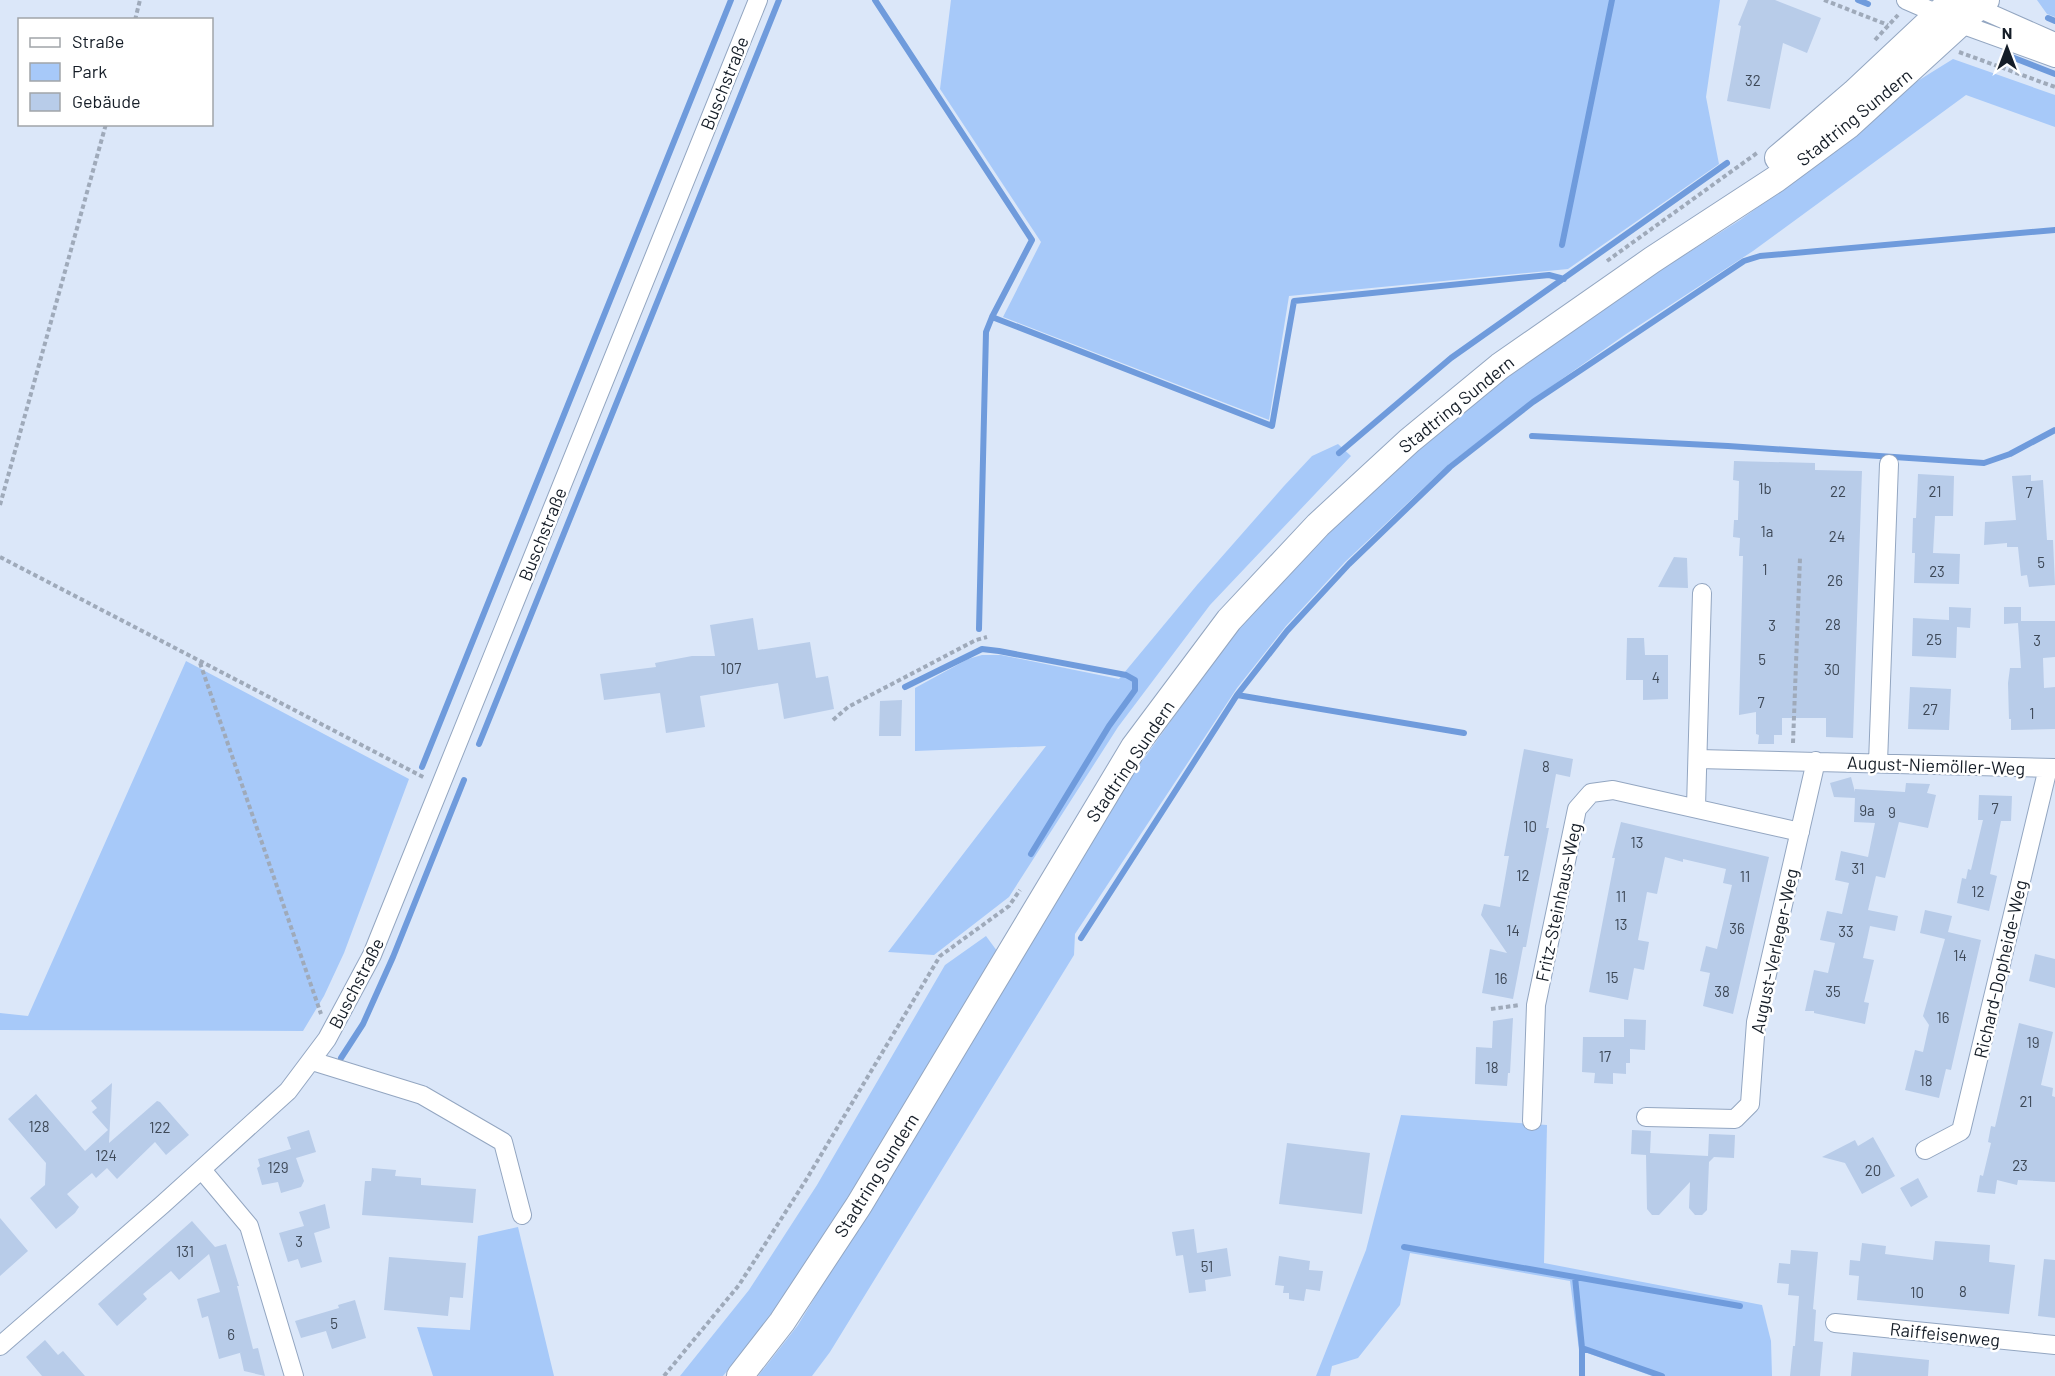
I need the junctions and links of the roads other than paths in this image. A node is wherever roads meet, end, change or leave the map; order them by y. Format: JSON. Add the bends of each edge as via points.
{"nodes":[{"id":1,"x":758,"y":0,"type":"edge"},
{"id":2,"x":1901,"y":8,"type":"edge"},
{"id":3,"x":1963,"y":8,"type":"edge"},
{"id":4,"x":2055,"y":42,"type":"edge"},
{"id":5,"x":2055,"y":58,"type":"edge"},
{"id":6,"x":1889,"y":464,"type":"dead end"},
{"id":7,"x":1702,"y":593,"type":"dead end"},
{"id":8,"x":1698,"y":759,"type":"junction"},
{"id":9,"x":1816,"y":761,"type":"junction"},
{"id":10,"x":1878,"y":763,"type":"junction"},
{"id":11,"x":2051,"y":768,"type":"edge"},
{"id":12,"x":1696,"y":807,"type":"junction"},
{"id":13,"x":1800,"y":832,"type":"junction"},
{"id":14,"x":312,"y":1061,"type":"junction"},
{"id":15,"x":1646,"y":1117,"type":"dead end"},
{"id":16,"x":1532,"y":1121,"type":"dead end"},
{"id":17,"x":1925,"y":1150,"type":"dead end"},
{"id":18,"x":202,"y":1170,"type":"junction"},
{"id":19,"x":522,"y":1215,"type":"dead end"},
{"id":20,"x":1835,"y":1323,"type":"dead end"},
{"id":21,"x":2055,"y":1344,"type":"edge"},
{"id":22,"x":0,"y":1346,"type":"edge"},
{"id":23,"x":294,"y":1376,"type":"edge"},
{"id":24,"x":740,"y":1376,"type":"edge"}],
"edges":[{"from":1,"to":14,"type":"street","name":"Buschstraße","via":[[432,782],[372,955]]},
{"from":2,"to":3,"type":"street"},
{"from":3,"to":4,"type":"street"},
{"from":3,"to":5,"type":"street"},
{"from":3,"to":24,"type":"main road","name":"Stadtring Sundern","via":[[1652,260],[1500,366],[1409,441],[1318,525],[1229,620],[1134,747],[859,1205],[782,1322]]},
{"from":6,"to":10,"type":"street"},
{"from":7,"to":8,"type":"street"},
{"from":8,"to":9,"type":"street","name":"August-Niemöller-Weg"},
{"from":8,"to":12,"type":"street"},
{"from":9,"to":10,"type":"street","name":"August-Niemöller-Weg"},
{"from":9,"to":13,"type":"street"},
{"from":10,"to":11,"type":"street","name":"August-Niemöller-Weg"},
{"from":11,"to":17,"type":"street","name":"Richard-Dopheide-Weg","via":[[1961,1131]]},
{"from":12,"to":13,"type":"street"},
{"from":12,"to":16,"type":"street","name":"Fritz-Steinhaus-Weg","via":[[1613,790],[1591,793],[1577,809],[1536,1005]]},
{"from":13,"to":15,"type":"street","name":"August-Verleger-Weg","via":[[1756,1022],[1750,1104],[1735,1119]]},
{"from":14,"to":18,"type":"street","name":"Buschstraße","via":[[288,1091]]},
{"from":14,"to":19,"type":"street","via":[[422,1095],[503,1142]]},
{"from":18,"to":22,"type":"street","name":"Buschstraße"},
{"from":18,"to":23,"type":"street","via":[[249,1226]]},
{"from":20,"to":21,"type":"street","name":"Raiffeisenweg"}]}
